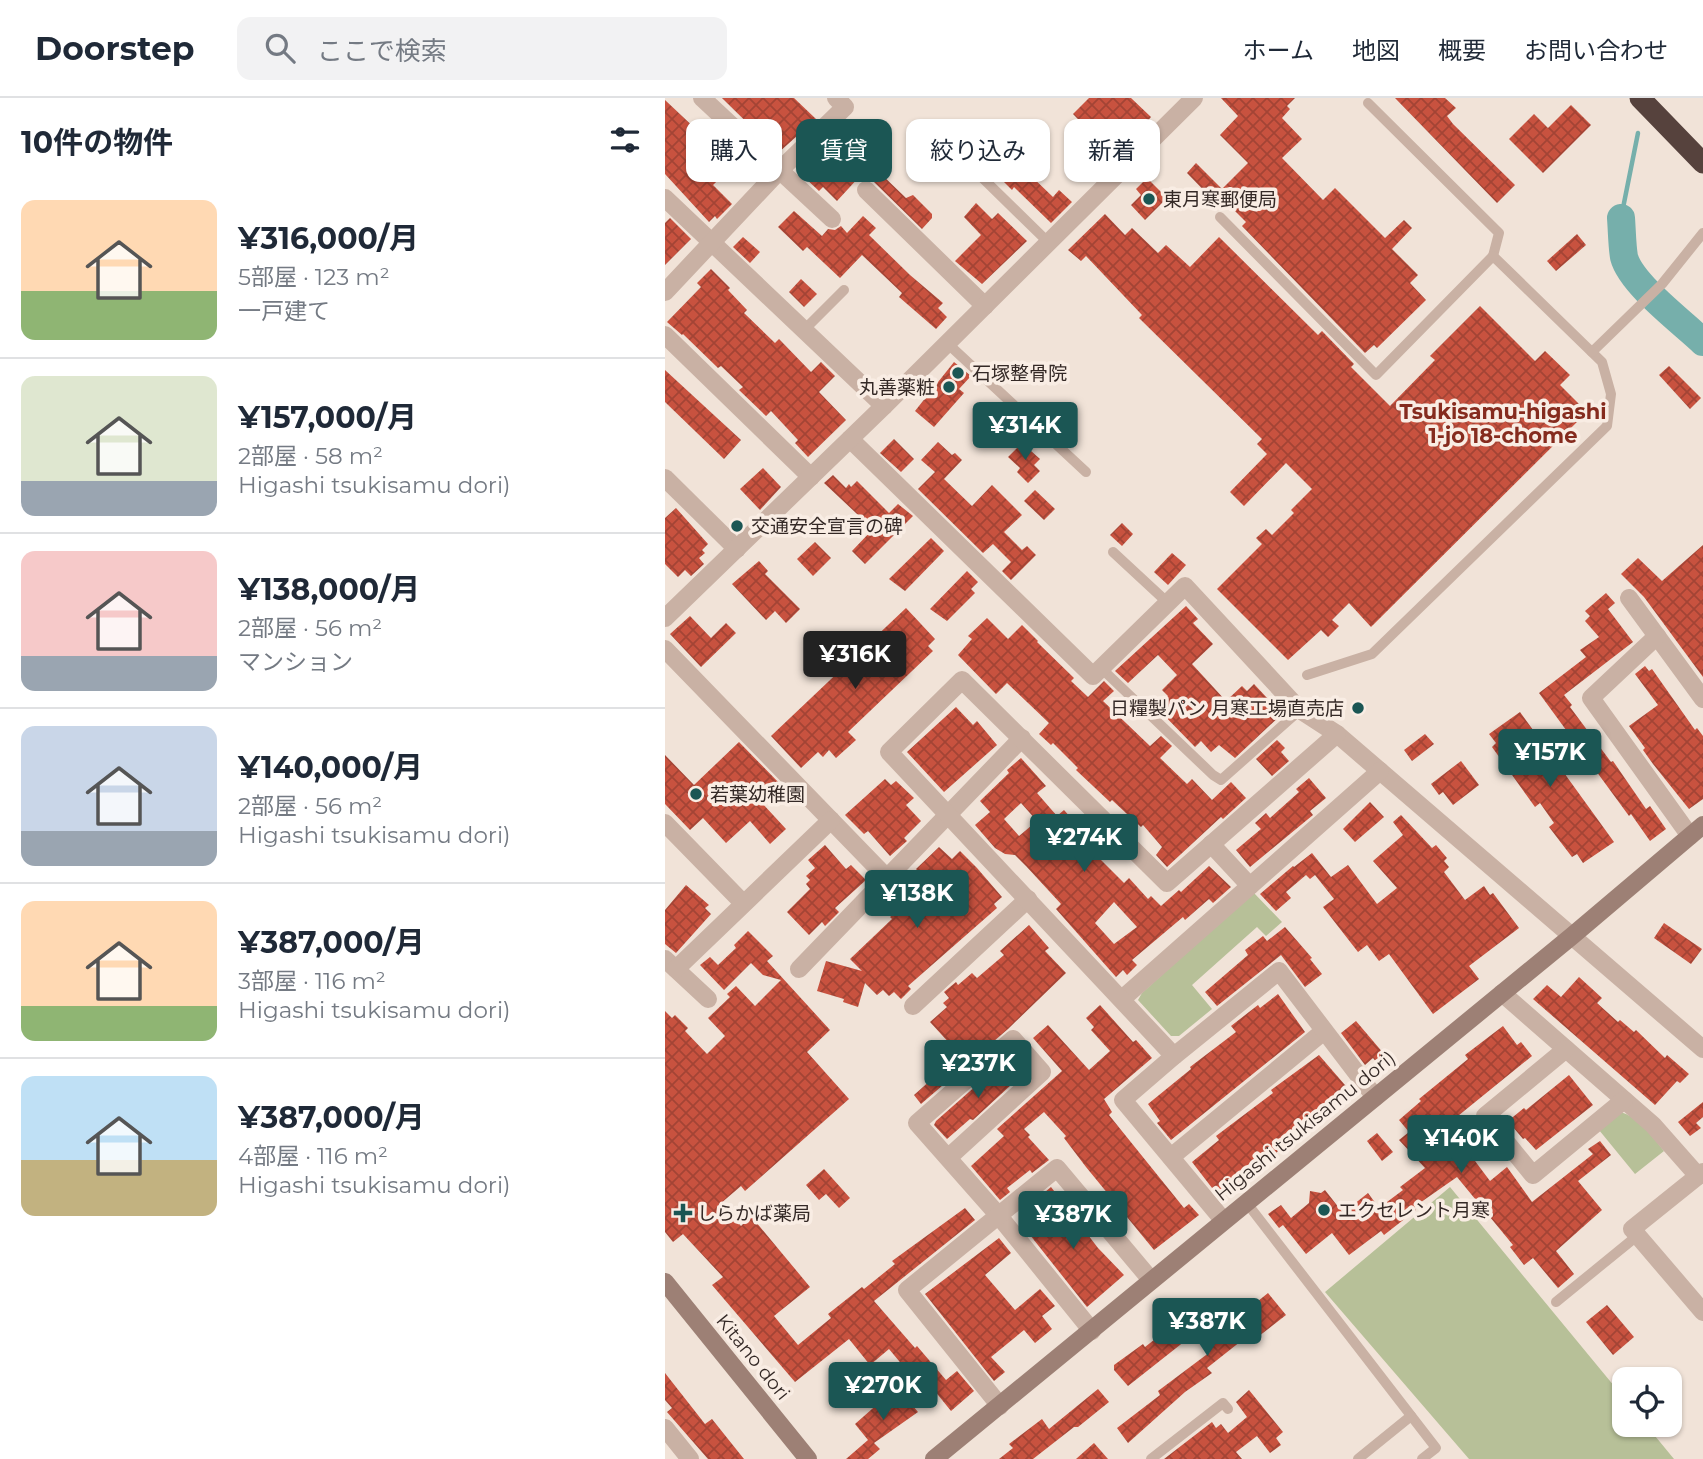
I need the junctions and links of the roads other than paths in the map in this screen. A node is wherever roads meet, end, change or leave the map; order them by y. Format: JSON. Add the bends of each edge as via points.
{"nodes":[{"id":1,"x":702,"y":98,"type":"edge"},
{"id":2,"x":836,"y":98,"type":"edge"},
{"id":3,"x":1194,"y":98,"type":"edge"},
{"id":4,"x":1640,"y":98,"type":"edge"},
{"id":5,"x":1368,"y":103,"type":"dead end"},
{"id":6,"x":724,"y":119,"type":"edge"},
{"id":7,"x":1703,"y":163,"type":"edge"},
{"id":8,"x":782,"y":168,"type":"edge"},
{"id":9,"x":782,"y":174,"type":"edge"},
{"id":10,"x":769,"y":182,"type":"edge"},
{"id":11,"x":987,"y":182,"type":"edge"},
{"id":12,"x":866,"y":190,"type":"dead end"},
{"id":13,"x":665,"y":198,"type":"edge"},
{"id":14,"x":1220,"y":217,"type":"dead end"},
{"id":15,"x":832,"y":219,"type":"dead end"},
{"id":16,"x":1703,"y":233,"type":"edge"},
{"id":17,"x":711,"y":243,"type":"junction"},
{"id":18,"x":1049,"y":243,"type":"junction"},
{"id":19,"x":1493,"y":256,"type":"junction"},
{"id":20,"x":844,"y":290,"type":"dead end"},
{"id":21,"x":665,"y":292,"type":"edge"},
{"id":22,"x":985,"y":306,"type":"junction"},
{"id":23,"x":804,"y":330,"type":"junction"},
{"id":24,"x":665,"y":335,"type":"edge"},
{"id":25,"x":947,"y":343,"type":"junction"},
{"id":26,"x":1592,"y":352,"type":"junction"},
{"id":27,"x":884,"y":406,"type":"junction"},
{"id":28,"x":850,"y":439,"type":"junction"},
{"id":29,"x":1086,"y":472,"type":"dead end"},
{"id":30,"x":811,"y":477,"type":"junction"},
{"id":31,"x":665,"y":478,"type":"edge"},
{"id":32,"x":737,"y":549,"type":"junction"},
{"id":33,"x":1113,"y":552,"type":"dead end"},
{"id":34,"x":1629,"y":598,"type":"dead end"},
{"id":35,"x":1168,"y":603,"type":"junction"},
{"id":36,"x":665,"y":618,"type":"edge"},
{"id":37,"x":1657,"y":636,"type":"junction"},
{"id":38,"x":665,"y":649,"type":"edge"},
{"id":39,"x":1101,"y":668,"type":"junction"},
{"id":40,"x":1307,"y":675,"type":"dead end"},
{"id":41,"x":1703,"y":699,"type":"edge"},
{"id":42,"x":1300,"y":710,"type":"junction"},
{"id":43,"x":1337,"y":734,"type":"junction"},
{"id":44,"x":1022,"y":738,"type":"junction"},
{"id":45,"x":1380,"y":771,"type":"junction"},
{"id":46,"x":949,"y":816,"type":"junction"},
{"id":47,"x":831,"y":820,"type":"junction"},
{"id":48,"x":665,"y":822,"type":"edge"},
{"id":49,"x":1697,"y":831,"type":"edge"},
{"id":50,"x":1211,"y":844,"type":"junction"},
{"id":51,"x":888,"y":880,"type":"junction"},
{"id":52,"x":1250,"y":887,"type":"junction"},
{"id":53,"x":1028,"y":899,"type":"junction"},
{"id":54,"x":743,"y":903,"type":"junction"},
{"id":55,"x":1572,"y":936,"type":"junction"},
{"id":56,"x":671,"y":964,"type":"edge"},
{"id":57,"x":799,"y":970,"type":"dead end"},
{"id":58,"x":1502,"y":993,"type":"junction"},
{"id":59,"x":708,"y":999,"type":"dead end"},
{"id":60,"x":1122,"y":999,"type":"junction"},
{"id":61,"x":913,"y":1006,"type":"dead end"},
{"id":62,"x":1324,"y":1031,"type":"junction"},
{"id":63,"x":1566,"y":1049,"type":"junction"},
{"id":64,"x":1703,"y":1049,"type":"edge"},
{"id":65,"x":1174,"y":1056,"type":"junction"},
{"id":66,"x":1375,"y":1097,"type":"junction"},
{"id":67,"x":1624,"y":1100,"type":"junction"},
{"id":68,"x":949,"y":1157,"type":"junction"},
{"id":69,"x":1171,"y":1157,"type":"junction"},
{"id":70,"x":1701,"y":1174,"type":"edge"},
{"id":71,"x":1246,"y":1202,"type":"junction"},
{"id":72,"x":999,"y":1216,"type":"junction"},
{"id":73,"x":1223,"y":1220,"type":"junction"},
{"id":74,"x":1637,"y":1236,"type":"junction"},
{"id":75,"x":1151,"y":1280,"type":"junction"},
{"id":76,"x":668,"y":1291,"type":"edge"},
{"id":77,"x":1556,"y":1302,"type":"dead end"},
{"id":78,"x":1703,"y":1312,"type":"edge"},
{"id":79,"x":1092,"y":1331,"type":"junction"},
{"id":80,"x":1000,"y":1406,"type":"junction"},
{"id":81,"x":1228,"y":1409,"type":"dead end"},
{"id":82,"x":1411,"y":1416,"type":"junction"},
{"id":83,"x":665,"y":1428,"type":"edge"},
{"id":84,"x":690,"y":1459,"type":"edge"},
{"id":85,"x":808,"y":1459,"type":"edge"},
{"id":86,"x":934,"y":1459,"type":"edge"},
{"id":87,"x":1151,"y":1459,"type":"edge"},
{"id":88,"x":1358,"y":1459,"type":"edge"},
{"id":89,"x":1422,"y":1459,"type":"edge"}],
"edges":[{"from":1,"to":6,"type":"street"},
{"from":2,"to":8,"type":"street","via":[[845,107]]},
{"from":3,"to":18,"type":"street"},
{"from":4,"to":7,"type":"highway"},
{"from":5,"to":19,"type":"lane","via":[[1499,233]]},
{"from":9,"to":15,"type":"street"},
{"from":10,"to":17,"type":"street"},
{"from":11,"to":18,"type":"lane"},
{"from":12,"to":22,"type":"street"},
{"from":13,"to":17,"type":"street"},
{"from":14,"to":19,"type":"lane","via":[[1376,375]]},
{"from":16,"to":26,"type":"lane","via":[[1662,284]]},
{"from":17,"to":21,"type":"street"},
{"from":17,"to":23,"type":"street"},
{"from":18,"to":22,"type":"street"},
{"from":19,"to":26,"type":"lane"},
{"from":20,"to":23,"type":"lane"},
{"from":22,"to":25,"type":"street"},
{"from":23,"to":27,"type":"street"},
{"from":24,"to":30,"type":"street"},
{"from":25,"to":27,"type":"street"},
{"from":25,"to":29,"type":"lane"},
{"from":26,"to":40,"type":"lane","via":[[1602,362],[1611,394],[1607,426],[1372,654]]},
{"from":27,"to":28,"type":"street"},
{"from":28,"to":30,"type":"street"},
{"from":28,"to":39,"type":"street","via":[[1093,676]]},
{"from":30,"to":32,"type":"street"},
{"from":31,"to":32,"type":"street"},
{"from":32,"to":36,"type":"street"},
{"from":33,"to":35,"type":"lane"},
{"from":34,"to":37,"type":"street"},
{"from":35,"to":39,"type":"street"},
{"from":35,"to":42,"type":"street","via":[[1185,586]]},
{"from":37,"to":41,"type":"street"},
{"from":37,"to":49,"type":"street","via":[[1591,698]]},
{"from":38,"to":47,"type":"street"},
{"from":39,"to":42,"type":"lane","via":[[1221,780]]},
{"from":42,"to":43,"type":"street"},
{"from":43,"to":45,"type":"street"},
{"from":43,"to":50,"type":"street"},
{"from":44,"to":46,"type":"street"},
{"from":44,"to":46,"type":"street","via":[[962,680],[889,752]]},
{"from":44,"to":50,"type":"street","via":[[1167,883]]},
{"from":45,"to":52,"type":"street"},
{"from":45,"to":55,"type":"street"},
{"from":46,"to":51,"type":"street"},
{"from":46,"to":53,"type":"street"},
{"from":47,"to":51,"type":"street"},
{"from":47,"to":54,"type":"street"},
{"from":48,"to":54,"type":"street"},
{"from":49,"to":55,"type":"street","name":"Higashi tsukisamu dori)"},
{"from":50,"to":52,"type":"street"},
{"from":51,"to":57,"type":"street"},
{"from":52,"to":60,"type":"street"},
{"from":53,"to":60,"type":"street"},
{"from":53,"to":61,"type":"street"},
{"from":54,"to":56,"type":"street"},
{"from":55,"to":58,"type":"street","name":"Higashi tsukisamu dori)"},
{"from":55,"to":64,"type":"street"},
{"from":56,"to":59,"type":"street"},
{"from":58,"to":63,"type":"street"},
{"from":58,"to":66,"type":"street","name":"Higashi tsukisamu dori)"},
{"from":60,"to":65,"type":"street"},
{"from":62,"to":65,"type":"street","via":[[1279,971]]},
{"from":62,"to":66,"type":"street"},
{"from":62,"to":69,"type":"street"},
{"from":63,"to":67,"type":"street"},
{"from":63,"to":67,"type":"street","via":[[1485,1116],[1533,1175]]},
{"from":65,"to":69,"type":"street","via":[[1123,1100]]},
{"from":66,"to":71,"type":"street","name":"Higashi tsukisamu dori)"},
{"from":67,"to":70,"type":"street"},
{"from":68,"to":68,"type":"street","via":[[1042,1072],[1013,1039],[917,1123]]},
{"from":68,"to":72,"type":"street"},
{"from":69,"to":73,"type":"street"},
{"from":70,"to":74,"type":"street","via":[[1632,1230]]},
{"from":71,"to":73,"type":"street","name":"Higashi tsukisamu dori)"},
{"from":71,"to":82,"type":"lane"},
{"from":72,"to":75,"type":"street","via":[[1057,1168]]},
{"from":72,"to":79,"type":"street"},
{"from":72,"to":80,"type":"street","via":[[907,1290]]},
{"from":73,"to":75,"type":"street","name":"Higashi tsukisamu dori)"},
{"from":74,"to":77,"type":"lane"},
{"from":74,"to":78,"type":"street"},
{"from":75,"to":79,"type":"street","name":"Higashi tsukisamu dori)"},
{"from":76,"to":85,"type":"street","name":"Kitano dori"},
{"from":79,"to":80,"type":"street","name":"Higashi tsukisamu dori)"},
{"from":80,"to":86,"type":"street","name":"Higashi tsukisamu dori)"},
{"from":81,"to":87,"type":"lane","via":[[1223,1403]]},
{"from":82,"to":88,"type":"lane"},
{"from":82,"to":89,"type":"lane","via":[[1436,1448]]},
{"from":83,"to":84,"type":"street"}]}
